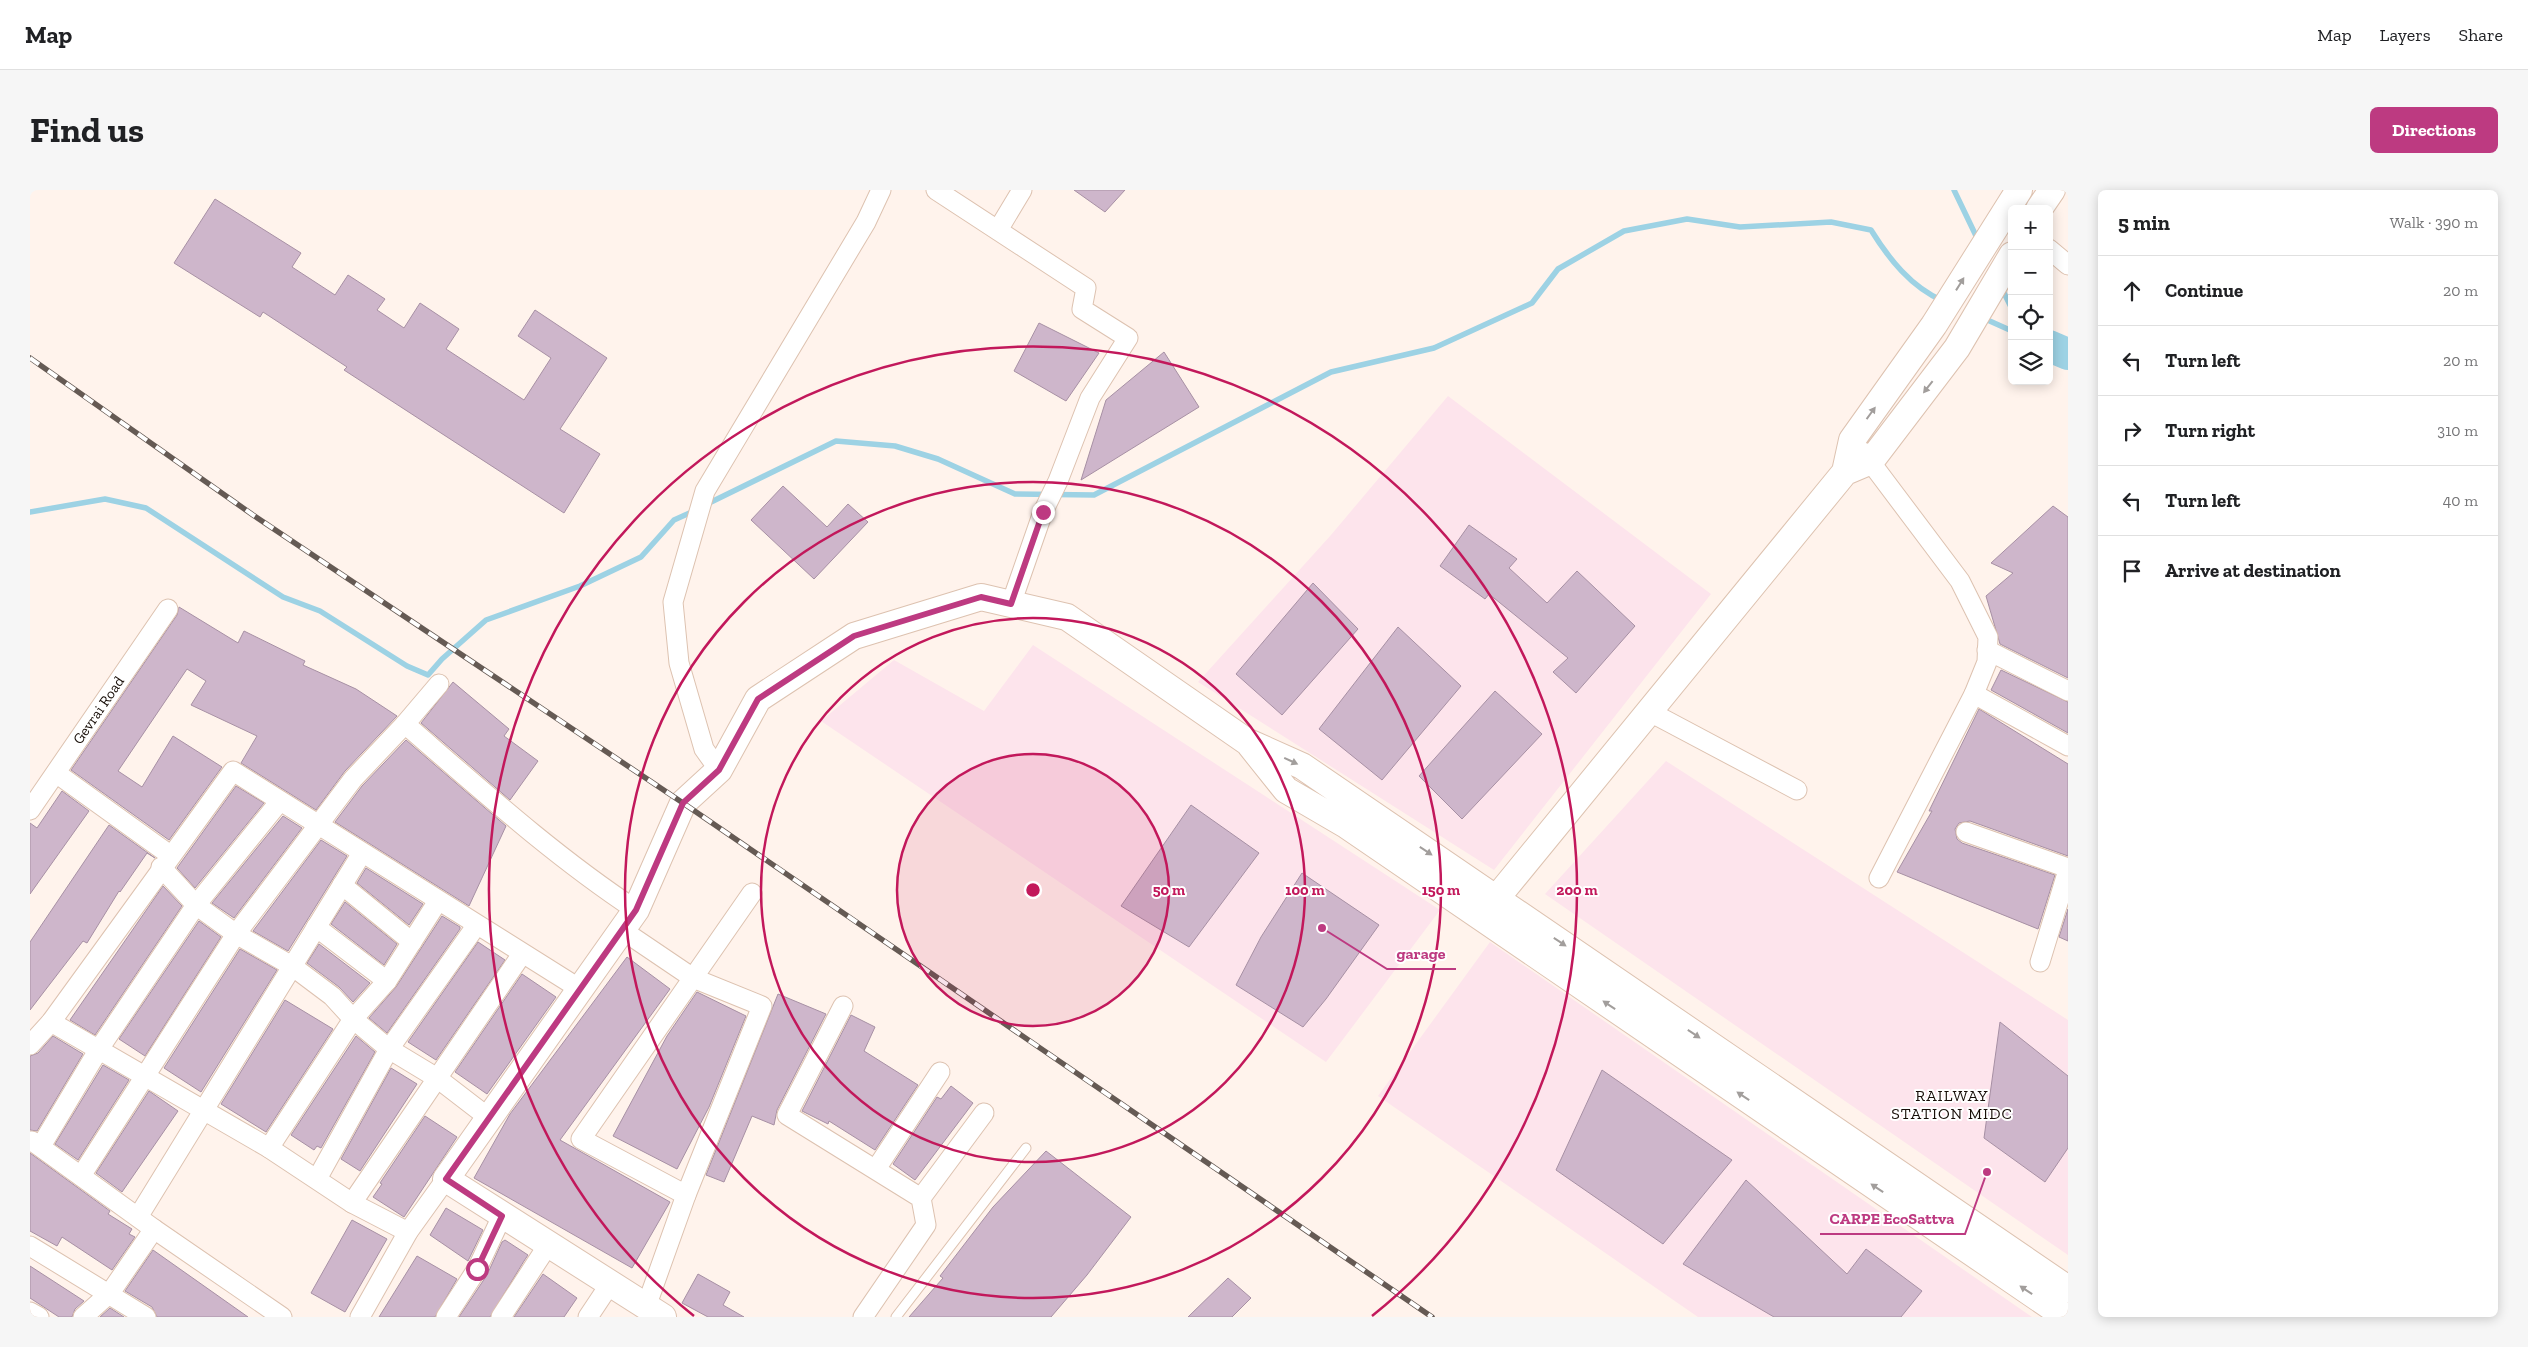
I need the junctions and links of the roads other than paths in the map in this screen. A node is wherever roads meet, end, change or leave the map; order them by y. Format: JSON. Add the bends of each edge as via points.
{"nodes":[{"id":1,"x":881,"y":190,"type":"edge"},
{"id":2,"x":936,"y":190,"type":"edge"},
{"id":3,"x":1022,"y":190,"type":"edge"},
{"id":4,"x":2019,"y":190,"type":"edge"},
{"id":5,"x":2052,"y":190,"type":"edge"},
{"id":6,"x":2043,"y":205,"type":"edge"},
{"id":7,"x":998,"y":230,"type":"junction"},
{"id":8,"x":2050,"y":250,"type":"edge"},
{"id":9,"x":2008,"y":262,"type":"edge"},
{"id":10,"x":2068,"y":265,"type":"edge"},
{"id":11,"x":1852,"y":440,"type":"junction"},
{"id":12,"x":1871,"y":461,"type":"junction"},
{"id":13,"x":1844,"y":472,"type":"junction"},
{"id":14,"x":1011,"y":604,"type":"junction"},
{"id":15,"x":168,"y":610,"type":"dead end"},
{"id":16,"x":1987,"y":650,"type":"junction"},
{"id":17,"x":439,"y":684,"type":"dead end"},
{"id":18,"x":2068,"y":691,"type":"edge"},
{"id":19,"x":1974,"y":694,"type":"junction"},
{"id":20,"x":1650,"y":712,"type":"junction"},
{"id":21,"x":405,"y":724,"type":"junction"},
{"id":22,"x":2068,"y":746,"type":"edge"},
{"id":23,"x":719,"y":770,"type":"junction"},
{"id":24,"x":56,"y":773,"type":"junction"},
{"id":25,"x":1797,"y":790,"type":"dead end"},
{"id":26,"x":280,"y":801,"type":"junction"},
{"id":27,"x":30,"y":810,"type":"edge"},
{"id":28,"x":317,"y":824,"type":"junction"},
{"id":29,"x":1966,"y":832,"type":"dead end"},
{"id":30,"x":362,"y":853,"type":"junction"},
{"id":31,"x":165,"y":861,"type":"junction"},
{"id":32,"x":2068,"y":869,"type":"edge"},
{"id":33,"x":1879,"y":878,"type":"dead end"},
{"id":34,"x":342,"y":885,"type":"junction"},
{"id":35,"x":752,"y":892,"type":"dead end"},
{"id":36,"x":438,"y":901,"type":"junction"},
{"id":37,"x":196,"y":905,"type":"junction"},
{"id":38,"x":1489,"y":908,"type":"junction"},
{"id":39,"x":629,"y":920,"type":"junction"},
{"id":40,"x":476,"y":926,"type":"junction"},
{"id":41,"x":316,"y":927,"type":"junction"},
{"id":42,"x":236,"y":934,"type":"junction"},
{"id":43,"x":412,"y":942,"type":"junction"},
{"id":44,"x":522,"y":954,"type":"junction"},
{"id":45,"x":2040,"y":962,"type":"dead end"},
{"id":46,"x":292,"y":966,"type":"junction"},
{"id":47,"x":693,"y":978,"type":"junction"},
{"id":48,"x":387,"y":981,"type":"junction"},
{"id":49,"x":580,"y":989,"type":"junction"},
{"id":50,"x":843,"y":1006,"type":"dead end"},
{"id":51,"x":353,"y":1019,"type":"junction"},
{"id":52,"x":51,"y":1022,"type":"junction"},
{"id":53,"x":30,"y":1044,"type":"edge"},
{"id":54,"x":99,"y":1049,"type":"junction"},
{"id":55,"x":390,"y":1049,"type":"junction"},
{"id":56,"x":940,"y":1072,"type":"dead end"},
{"id":57,"x":145,"y":1077,"type":"junction"},
{"id":58,"x":437,"y":1078,"type":"junction"},
{"id":59,"x":202,"y":1111,"type":"junction"},
{"id":60,"x":984,"y":1113,"type":"dead end"},
{"id":61,"x":489,"y":1118,"type":"junction"},
{"id":62,"x":36,"y":1143,"type":"edge"},
{"id":63,"x":269,"y":1148,"type":"junction"},
{"id":64,"x":1026,"y":1148,"type":"dead end"},
{"id":65,"x":876,"y":1169,"type":"junction"},
{"id":66,"x":81,"y":1176,"type":"junction"},
{"id":67,"x":317,"y":1179,"type":"junction"},
{"id":68,"x":446,"y":1179,"type":"junction"},
{"id":69,"x":686,"y":1195,"type":"junction"},
{"id":70,"x":921,"y":1198,"type":"junction"},
{"id":71,"x":352,"y":1203,"type":"junction"},
{"id":72,"x":502,"y":1216,"type":"junction"},
{"id":73,"x":138,"y":1217,"type":"junction"},
{"id":74,"x":154,"y":1229,"type":"junction"},
{"id":75,"x":408,"y":1232,"type":"junction"},
{"id":76,"x":548,"y":1245,"type":"junction"},
{"id":77,"x":30,"y":1246,"type":"edge"},
{"id":78,"x":610,"y":1284,"type":"junction"},
{"id":79,"x":2068,"y":1289,"type":"edge"},
{"id":80,"x":110,"y":1293,"type":"junction"},
{"id":81,"x":30,"y":1312,"type":"edge"},
{"id":82,"x":655,"y":1313,"type":"edge"},
{"id":83,"x":271,"y":1314,"type":"edge"},
{"id":84,"x":38,"y":1317,"type":"edge"},
{"id":85,"x":83,"y":1317,"type":"edge"},
{"id":86,"x":146,"y":1317,"type":"edge"},
{"id":87,"x":360,"y":1317,"type":"edge"},
{"id":88,"x":446,"y":1317,"type":"edge"},
{"id":89,"x":501,"y":1317,"type":"edge"},
{"id":90,"x":588,"y":1317,"type":"edge"},
{"id":91,"x":863,"y":1317,"type":"edge"},
{"id":92,"x":896,"y":1317,"type":"edge"},
{"id":93,"x":2066,"y":1317,"type":"edge"}],
"edges":[{"from":1,"to":23,"type":"street","via":[[866,222],[705,491],[673,602],[679,663],[704,749]]},
{"from":2,"to":7,"type":"street"},
{"from":3,"to":7,"type":"street"},
{"from":11,"to":4,"type":"street","one_way":true,"via":[[1934,325]]},
{"from":5,"to":6,"type":"street"},
{"from":7,"to":14,"type":"street","via":[[1086,288],[1082,308],[1128,338],[1090,398],[1043,512]]},
{"from":8,"to":10,"type":"street"},
{"from":9,"to":12,"type":"street","one_way":true,"via":[[1957,348]]},
{"from":11,"to":12,"type":"street"},
{"from":11,"to":13,"type":"street"},
{"from":12,"to":13,"type":"street"},
{"from":12,"to":16,"type":"street","via":[[1960,581],[1988,636]]},
{"from":13,"to":20,"type":"street"},
{"from":14,"to":23,"type":"street","via":[[981,597],[854,636],[758,699]]},
{"from":14,"to":38,"type":"street","via":[[1066,617],[1246,741],[1302,766]]},
{"from":15,"to":24,"type":"street","name":"Gevrai Road"},
{"from":16,"to":18,"type":"street"},
{"from":16,"to":19,"type":"street","via":[[1987,662]]},
{"from":17,"to":21,"type":"street"},
{"from":19,"to":22,"type":"street"},
{"from":19,"to":33,"type":"street"},
{"from":20,"to":25,"type":"street"},
{"from":20,"to":38,"type":"street"},
{"from":21,"to":28,"type":"street","via":[[353,778]]},
{"from":21,"to":39,"type":"street","via":[[609,893]]},
{"from":23,"to":39,"type":"street","via":[[683,803]]},
{"from":24,"to":27,"type":"street","name":"Gevrai Road"},
{"from":24,"to":31,"type":"street"},
{"from":26,"to":28,"type":"street"},
{"from":26,"to":31,"type":"street","via":[[232,771]]},
{"from":26,"to":37,"type":"street"},
{"from":28,"to":30,"type":"street"},
{"from":28,"to":42,"type":"street"},
{"from":29,"to":32,"type":"street"},
{"from":30,"to":34,"type":"street"},
{"from":30,"to":36,"type":"street"},
{"from":31,"to":37,"type":"street"},
{"from":31,"to":52,"type":"street"},
{"from":32,"to":45,"type":"street"},
{"from":34,"to":41,"type":"street"},
{"from":34,"to":43,"type":"street"},
{"from":35,"to":47,"type":"street"},
{"from":36,"to":40,"type":"street"},
{"from":36,"to":43,"type":"street"},
{"from":37,"to":42,"type":"street"},
{"from":37,"to":54,"type":"street"},
{"from":38,"to":79,"type":"street","one_way":true},
{"from":93,"to":38,"type":"street","one_way":true},
{"from":39,"to":47,"type":"street"},
{"from":39,"to":49,"type":"street"},
{"from":40,"to":44,"type":"street"},
{"from":40,"to":55,"type":"street"},
{"from":41,"to":46,"type":"street"},
{"from":41,"to":48,"type":"street"},
{"from":42,"to":46,"type":"street"},
{"from":42,"to":57,"type":"street"},
{"from":43,"to":48,"type":"street"},
{"from":44,"to":49,"type":"street"},
{"from":44,"to":58,"type":"street"},
{"from":46,"to":51,"type":"street","via":[[332,996]]},
{"from":46,"to":59,"type":"street"},
{"from":47,"to":69,"type":"street","via":[[762,1006]]},
{"from":47,"to":69,"type":"street","via":[[581,1139]]},
{"from":48,"to":51,"type":"street"},
{"from":49,"to":61,"type":"street"},
{"from":50,"to":65,"type":"street","via":[[787,1114]]},
{"from":51,"to":55,"type":"street"},
{"from":51,"to":63,"type":"street"},
{"from":52,"to":53,"type":"street"},
{"from":52,"to":54,"type":"street"},
{"from":54,"to":57,"type":"street"},
{"from":54,"to":62,"type":"street"},
{"from":55,"to":58,"type":"street"},
{"from":55,"to":67,"type":"street"},
{"from":56,"to":65,"type":"street"},
{"from":57,"to":59,"type":"street"},
{"from":57,"to":66,"type":"street"},
{"from":58,"to":61,"type":"street"},
{"from":58,"to":71,"type":"street"},
{"from":59,"to":63,"type":"street"},
{"from":59,"to":73,"type":"street"},
{"from":60,"to":70,"type":"street"},
{"from":61,"to":68,"type":"street"},
{"from":62,"to":66,"type":"street"},
{"from":63,"to":67,"type":"street"},
{"from":64,"to":92,"type":"lane"},
{"from":65,"to":70,"type":"street"},
{"from":66,"to":73,"type":"street"},
{"from":67,"to":71,"type":"street"},
{"from":68,"to":72,"type":"street"},
{"from":68,"to":75,"type":"street"},
{"from":69,"to":82,"type":"street"},
{"from":70,"to":91,"type":"street","via":[[926,1225]]},
{"from":71,"to":75,"type":"street"},
{"from":72,"to":76,"type":"street"},
{"from":72,"to":88,"type":"street","via":[[477,1269]]},
{"from":73,"to":74,"type":"street"},
{"from":74,"to":80,"type":"street"},
{"from":74,"to":83,"type":"street"},
{"from":75,"to":87,"type":"street"},
{"from":76,"to":78,"type":"street"},
{"from":76,"to":89,"type":"street"},
{"from":77,"to":80,"type":"street"},
{"from":78,"to":82,"type":"street"},
{"from":78,"to":90,"type":"street"},
{"from":80,"to":85,"type":"street"},
{"from":80,"to":86,"type":"street"},
{"from":81,"to":84,"type":"street"}]}
